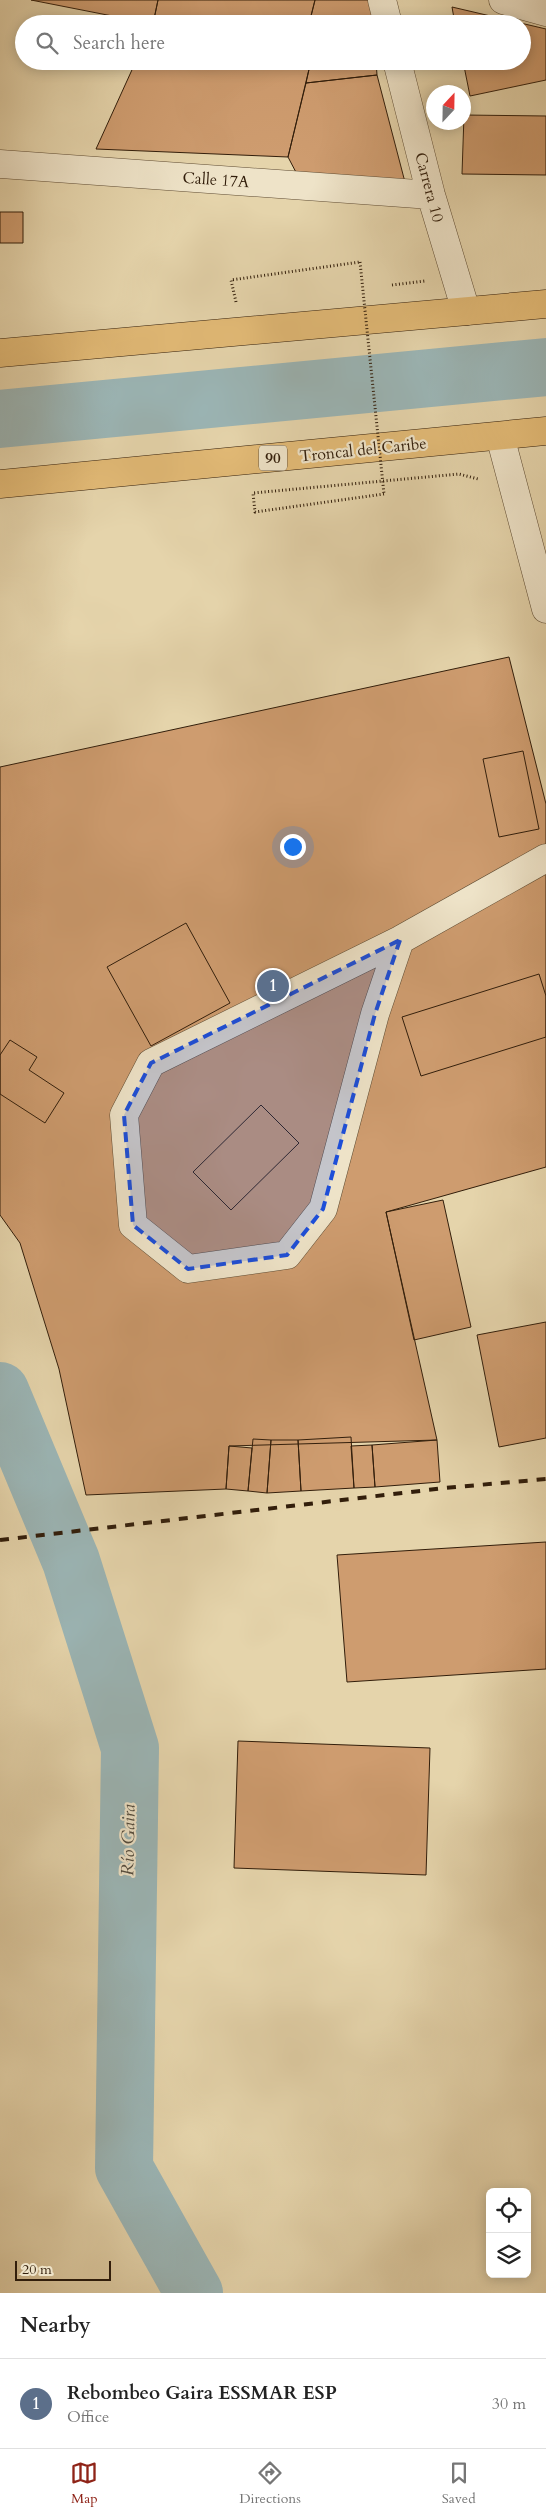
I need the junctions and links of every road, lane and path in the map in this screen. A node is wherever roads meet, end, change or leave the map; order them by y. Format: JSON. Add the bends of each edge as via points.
{"nodes":[{"id":1,"x":382,"y":0,"type":"edge"},
{"id":2,"x":502,"y":0,"type":"edge"},
{"id":3,"x":546,"y":12,"type":"edge"},
{"id":4,"x":386,"y":15,"type":"edge"},
{"id":5,"x":399,"y":70,"type":"edge"},
{"id":6,"x":0,"y":164,"type":"edge"},
{"id":7,"x":431,"y":195,"type":"junction"},
{"id":8,"x":456,"y":278,"type":"junction"},
{"id":9,"x":388,"y":285,"type":"dead end"},
{"id":10,"x":369,"y":287,"type":"dead end"},
{"id":11,"x":360,"y":288,"type":"dead end"},
{"id":12,"x":245,"y":301,"type":"dead end"},
{"id":13,"x":546,"y":304,"type":"edge"},
{"id":14,"x":466,"y":311,"type":"junction"},
{"id":15,"x":0,"y":353,"type":"edge"},
{"id":16,"x":546,"y":431,"type":"edge"},
{"id":17,"x":500,"y":436,"type":"junction"},
{"id":18,"x":0,"y":484,"type":"edge"},
{"id":19,"x":481,"y":485,"type":"dead end"},
{"id":20,"x":546,"y":609,"type":"edge"},
{"id":21,"x":546,"y":858,"type":"edge"},
{"id":22,"x":400,"y":940,"type":"junction"}],
"edges":[{"from":1,"to":4,"type":"street"},
{"from":2,"to":3,"type":"street"},
{"from":5,"to":7,"type":"street","name":"Carrera 10"},
{"from":6,"to":7,"type":"street","name":"Calle 17A"},
{"from":7,"to":8,"type":"street","name":"Carrera 10"},
{"from":8,"to":9,"type":"path"},
{"from":8,"to":14,"type":"street","name":"Carrera 10"},
{"from":10,"to":11,"type":"path"},
{"from":12,"to":19,"type":"path","bridge":true,"via":[[235,302],[231,280],[360,262],[384,494],[254,512],[253,493],[459,474],[478,478]]},
{"from":13,"to":14,"type":"highway"},
{"from":14,"to":15,"type":"highway"},
{"from":16,"to":17,"type":"highway","name":"Troncal del Caribe","number":"90"},
{"from":17,"to":18,"type":"highway","name":"Troncal del Caribe","number":"90"},
{"from":17,"to":20,"type":"street"},
{"from":21,"to":22,"type":"street"},
{"from":22,"to":22,"type":"street","via":[[151,1063],[124,1116],[132,1224],[188,1269],[287,1256],[323,1209],[374,1014]]}]}
